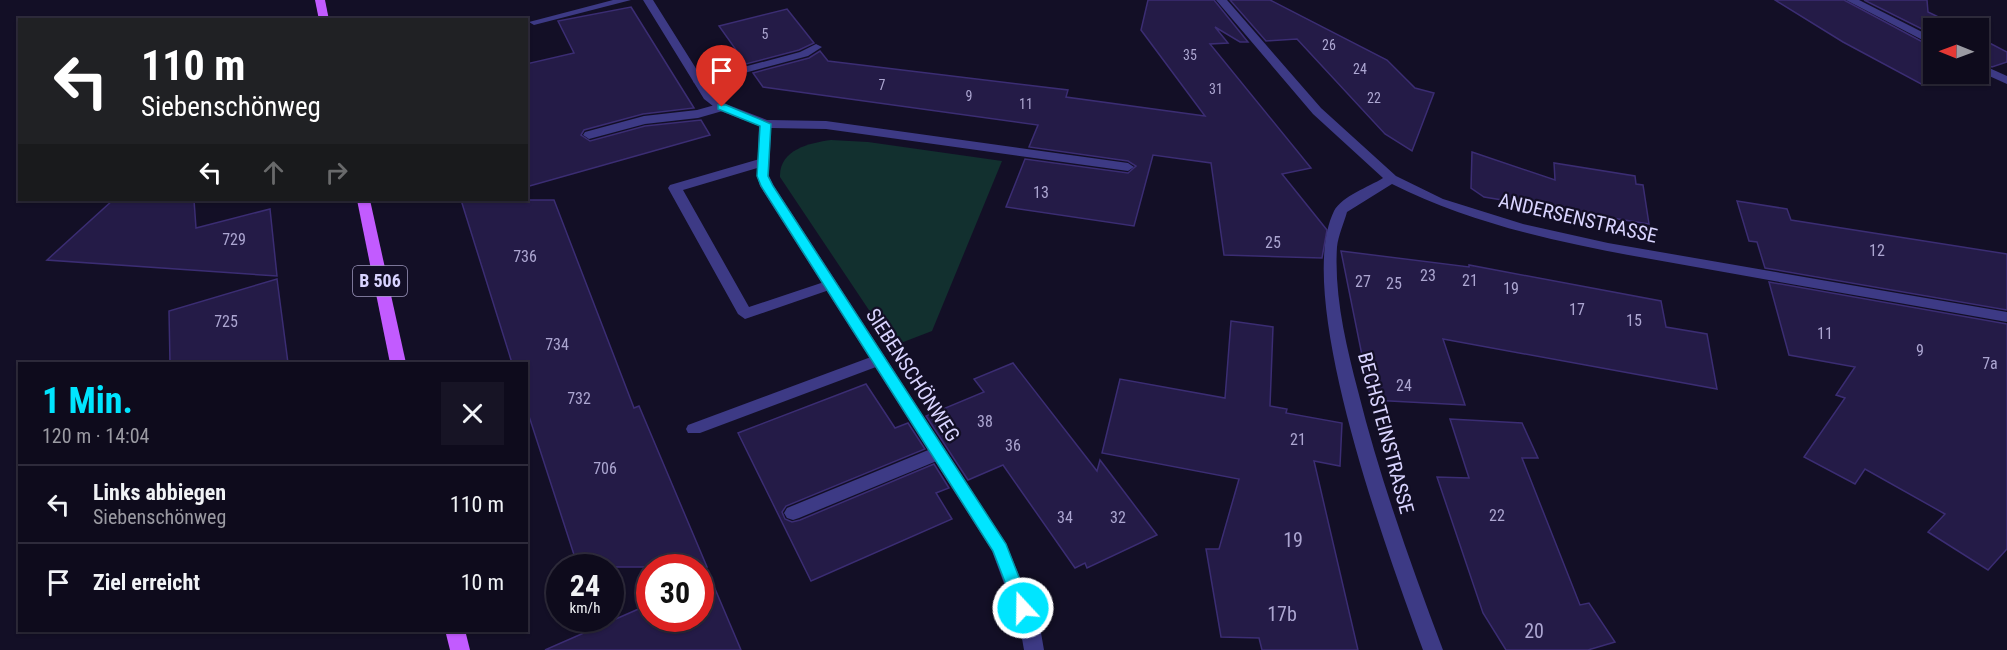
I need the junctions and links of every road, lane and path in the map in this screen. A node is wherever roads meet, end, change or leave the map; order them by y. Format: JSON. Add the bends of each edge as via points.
{"nodes":[{"id":1,"x":320,"y":0,"type":"edge"},
{"id":2,"x":626,"y":0,"type":"edge"},
{"id":3,"x":648,"y":0,"type":"edge"},
{"id":4,"x":1221,"y":0,"type":"edge"},
{"id":5,"x":1851,"y":0,"type":"edge"},
{"id":6,"x":324,"y":18,"type":"edge"},
{"id":7,"x":534,"y":21,"type":"dead end"},
{"id":8,"x":1923,"y":37,"type":"edge"},
{"id":9,"x":816,"y":47,"type":"dead end"},
{"id":10,"x":1989,"y":72,"type":"edge"},
{"id":11,"x":2007,"y":81,"type":"edge"},
{"id":12,"x":699,"y":82,"type":"junction"},
{"id":13,"x":722,"y":107,"type":"junction"},
{"id":14,"x":765,"y":124,"type":"junction"},
{"id":15,"x":588,"y":135,"type":"dead end"},
{"id":16,"x":763,"y":162,"type":"junction"},
{"id":17,"x":1128,"y":167,"type":"dead end"},
{"id":18,"x":1391,"y":179,"type":"junction"},
{"id":19,"x":363,"y":201,"type":"edge"},
{"id":20,"x":830,"y":285,"type":"junction"},
{"id":21,"x":2007,"y":317,"type":"edge"},
{"id":22,"x":879,"y":360,"type":"junction"},
{"id":23,"x":398,"y":362,"type":"edge"},
{"id":24,"x":693,"y":429,"type":"dead end"},
{"id":25,"x":938,"y":453,"type":"junction"},
{"id":26,"x":793,"y":513,"type":"dead end"},
{"id":27,"x":456,"y":632,"type":"edge"},
{"id":28,"x":460,"y":650,"type":"edge"},
{"id":29,"x":1034,"y":650,"type":"edge"},
{"id":30,"x":1433,"y":650,"type":"edge"}],
"edges":[{"from":1,"to":6,"type":"main road"},
{"from":2,"to":7,"type":"street"},
{"from":3,"to":12,"type":"street"},
{"from":4,"to":18,"type":"street","name":"ANDERSENSTRASSE","via":[[1317,111]]},
{"from":5,"to":8,"type":"street"},
{"from":9,"to":12,"type":"street","via":[[804,54]]},
{"from":10,"to":11,"type":"street"},
{"from":12,"to":13,"type":"street"},
{"from":13,"to":14,"type":"street"},
{"from":13,"to":15,"type":"street","via":[[645,120]]},
{"from":14,"to":16,"type":"street","name":"SIEBENSCHÖNWEG"},
{"from":14,"to":17,"type":"street","via":[[826,125]]},
{"from":16,"to":20,"type":"street","name":"SIEBENSCHÖNWEG","via":[[767,186]]},
{"from":16,"to":20,"type":"street","via":[[675,188],[745,314]]},
{"from":18,"to":21,"type":"street","name":"ANDERSENSTRASSE","via":[[1437,202],[1520,228]]},
{"from":18,"to":30,"type":"street","name":"BECHSTEINSTRASSE","via":[[1342,210],[1331,235],[1328,275],[1348,388],[1400,560]]},
{"from":19,"to":23,"type":"main road","number":"B 506"},
{"from":20,"to":22,"type":"street","name":"SIEBENSCHÖNWEG"},
{"from":22,"to":24,"type":"street"},
{"from":22,"to":25,"type":"street","name":"SIEBENSCHÖNWEG"},
{"from":25,"to":26,"type":"street"},
{"from":25,"to":29,"type":"street","name":"SIEBENSCHÖNWEG","via":[[1000,548],[1030,627]]},
{"from":27,"to":28,"type":"main road"}]}
